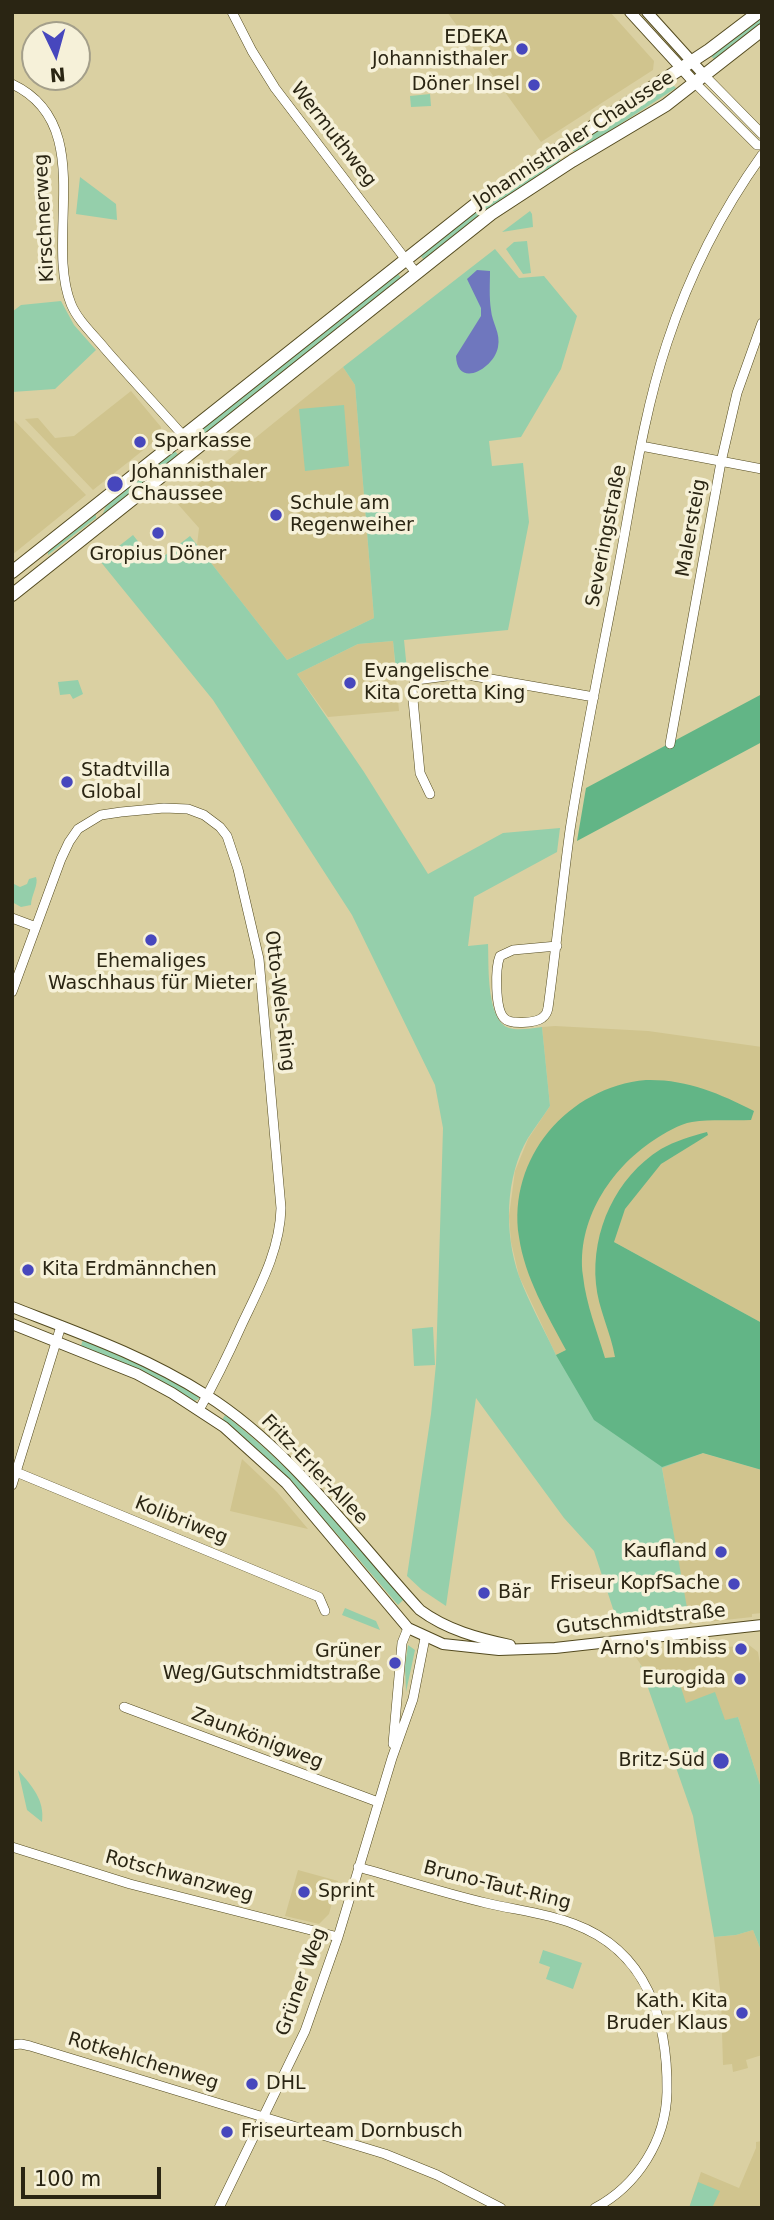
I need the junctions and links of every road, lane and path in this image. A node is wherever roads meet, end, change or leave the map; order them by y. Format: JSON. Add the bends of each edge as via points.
{"nodes":[{"id":1,"x":232,"y":12,"type":"edge"},
{"id":2,"x":630,"y":12,"type":"edge"},
{"id":3,"x":647,"y":12,"type":"edge"},
{"id":4,"x":759,"y":12,"type":"edge"},
{"id":5,"x":762,"y":30,"type":"edge"},
{"id":6,"x":686,"y":65,"type":"junction"},
{"id":7,"x":699,"y":79,"type":"junction"},
{"id":8,"x":12,"y":84,"type":"edge"},
{"id":9,"x":762,"y":134,"type":"edge"},
{"id":10,"x":762,"y":145,"type":"edge"},
{"id":11,"x":562,"y":146,"type":"junction"},
{"id":12,"x":762,"y":155,"type":"edge"},
{"id":13,"x":572,"y":161,"type":"junction"},
{"id":14,"x":405,"y":260,"type":"junction"},
{"id":15,"x":416,"y":273,"type":"junction"},
{"id":16,"x":762,"y":323,"type":"edge"},
{"id":17,"x":184,"y":436,"type":"junction"},
{"id":18,"x":642,"y":446,"type":"junction"},
{"id":19,"x":195,"y":449,"type":"junction"},
{"id":20,"x":721,"y":462,"type":"junction"},
{"id":21,"x":762,"y":469,"type":"edge"},
{"id":22,"x":12,"y":572,"type":"edge"},
{"id":23,"x":12,"y":595,"type":"edge"},
{"id":24,"x":594,"y":697,"type":"junction"},
{"id":25,"x":670,"y":744,"type":"dead end"},
{"id":26,"x":430,"y":794,"type":"dead end"},
{"id":27,"x":12,"y":918,"type":"edge"},
{"id":28,"x":36,"y":927,"type":"junction"},
{"id":29,"x":556,"y":946,"type":"junction"},
{"id":30,"x":12,"y":992,"type":"edge"},
{"id":31,"x":12,"y":1307,"type":"edge"},
{"id":32,"x":12,"y":1324,"type":"edge"},
{"id":33,"x":61,"y":1326,"type":"junction"},
{"id":34,"x":56,"y":1341,"type":"junction"},
{"id":35,"x":208,"y":1396,"type":"junction"},
{"id":36,"x":199,"y":1410,"type":"junction"},
{"id":37,"x":16,"y":1472,"type":"junction"},
{"id":38,"x":12,"y":1485,"type":"edge"},
{"id":39,"x":420,"y":1610,"type":"junction"},
{"id":40,"x":325,"y":1611,"type":"dead end"},
{"id":41,"x":433,"y":1620,"type":"junction"},
{"id":42,"x":762,"y":1625,"type":"edge"},
{"id":43,"x":408,"y":1628,"type":"junction"},
{"id":44,"x":425,"y":1638,"type":"junction"},
{"id":45,"x":523,"y":1648,"type":"junction"},
{"id":46,"x":124,"y":1707,"type":"dead end"},
{"id":47,"x":392,"y":1758,"type":"junction"},
{"id":48,"x":378,"y":1802,"type":"junction"},
{"id":49,"x":12,"y":1847,"type":"edge"},
{"id":50,"x":358,"y":1867,"type":"junction"},
{"id":51,"x":338,"y":1937,"type":"junction"},
{"id":52,"x":12,"y":2045,"type":"edge"},
{"id":53,"x":263,"y":2117,"type":"junction"},
{"id":54,"x":219,"y":2208,"type":"edge"},
{"id":55,"x":501,"y":2208,"type":"edge"},
{"id":56,"x":595,"y":2208,"type":"edge"}],
"edges":[{"from":1,"to":14,"type":"street","name":"Wermuthweg","via":[[275,88]]},
{"from":2,"to":6,"type":"street"},
{"from":3,"to":6,"type":"street"},
{"from":4,"to":6,"type":"main road","name":"Johannisthaler Chaussee"},
{"from":5,"to":7,"type":"main road","name":"Johannisthaler Chaussee"},
{"from":6,"to":7,"type":"street"},
{"from":6,"to":11,"type":"main road","name":"Johannisthaler Chaussee"},
{"from":7,"to":9,"type":"street"},
{"from":7,"to":10,"type":"street","via":[[757,145]]},
{"from":7,"to":13,"type":"main road","name":"Johannisthaler Chaussee","via":[[646,119]]},
{"from":8,"to":17,"type":"street","name":"Kirschnerweg","via":[[29,93],[45,111],[59,144],[65,278],[72,307]]},
{"from":11,"to":13,"type":"main road"},
{"from":11,"to":14,"type":"main road","name":"Johannisthaler Chaussee","via":[[481,200]]},
{"from":12,"to":18,"type":"street","name":"Severingstraße","via":[[730,201],[684,296]]},
{"from":13,"to":15,"type":"main road","name":"Johannisthaler Chaussee","via":[[491,214]]},
{"from":14,"to":15,"type":"street","name":"Wermuthweg"},
{"from":14,"to":17,"type":"main road","name":"Johannisthaler Chaussee"},
{"from":15,"to":19,"type":"main road","name":"Johannisthaler Chaussee"},
{"from":16,"to":20,"type":"street","name":"Malersteig","via":[[737,393]]},
{"from":17,"to":19,"type":"street","name":"Kirschnerweg"},
{"from":17,"to":22,"type":"main road","name":"Johannisthaler Chaussee"},
{"from":18,"to":20,"type":"street"},
{"from":18,"to":24,"type":"street","name":"Severingstraße"},
{"from":19,"to":23,"type":"main road","name":"Johannisthaler Chaussee"},
{"from":20,"to":21,"type":"street"},
{"from":20,"to":25,"type":"street","name":"Malersteig"},
{"from":24,"to":26,"type":"street","via":[[462,674],[416,680],[412,688],[420,769]]},
{"from":24,"to":29,"type":"street","name":"Severingstraße","via":[[570,831]]},
{"from":27,"to":28,"type":"street"},
{"from":28,"to":30,"type":"street","name":"Otto-Wels-Ring"},
{"from":28,"to":35,"type":"street","name":"Otto-Wels-Ring","via":[[69,842],[78,829],[101,815],[188,809],[213,821],[230,845],[263,985],[281,1218],[274,1254]]},
{"from":29,"to":29,"type":"street","name":"Severingstraße","via":[[545,1016],[507,1020],[500,1008],[500,956],[513,950]]},
{"from":31,"to":33,"type":"street","name":"Fritz-Erler-Allee"},
{"from":32,"to":34,"type":"street","name":"Fritz-Erler-Allee"},
{"from":33,"to":34,"type":"street"},
{"from":33,"to":35,"type":"street","name":"Fritz-Erler-Allee","via":[[127,1351]]},
{"from":34,"to":36,"type":"street","name":"Fritz-Erler-Allee","via":[[137,1374]]},
{"from":34,"to":37,"type":"street"},
{"from":35,"to":36,"type":"street","name":"Otto-Wels-Ring"},
{"from":35,"to":39,"type":"street","name":"Fritz-Erler-Allee","via":[[278,1453]]},
{"from":36,"to":43,"type":"street","name":"Fritz-Erler-Allee","via":[[286,1483]]},
{"from":37,"to":38,"type":"street"},
{"from":37,"to":40,"type":"street","name":"Kolibriweg","via":[[319,1597]]},
{"from":39,"to":41,"type":"street","name":"Fritz-Erler-Allee"},
{"from":39,"to":43,"type":"street"},
{"from":41,"to":44,"type":"street"},
{"from":41,"to":45,"type":"street","name":"Gutschmidtstraße","via":[[475,1637]]},
{"from":42,"to":45,"type":"street","name":"Gutschmidtstraße"},
{"from":43,"to":44,"type":"street","name":"Fritz-Erler-Allee"},
{"from":43,"to":47,"type":"street","name":"Grüner Weg","via":[[402,1643]]},
{"from":44,"to":45,"type":"street","name":"Gutschmidtstraße","via":[[470,1647]]},
{"from":44,"to":47,"type":"street","name":"Grüner Weg","via":[[413,1699]]},
{"from":46,"to":48,"type":"street","name":"Zaunkönigweg"},
{"from":47,"to":48,"type":"street","name":"Grüner Weg"},
{"from":48,"to":50,"type":"street","name":"Grüner Weg"},
{"from":49,"to":51,"type":"street","name":"Rotschwanzweg","via":[[131,1884]]},
{"from":50,"to":51,"type":"street","name":"Grüner Weg"},
{"from":50,"to":56,"type":"street","name":"Bruno-Taut-Ring","via":[[576,1924],[612,1945],[642,1978],[663,2035],[667,2094],[663,2120],[644,2164],[622,2189]]},
{"from":51,"to":53,"type":"street","name":"Grüner Weg","via":[[305,2031]]},
{"from":52,"to":53,"type":"street","name":"Rotkehlchenweg","via":[[30,2046]]},
{"from":53,"to":54,"type":"street","name":"Grüner Weg"},
{"from":53,"to":55,"type":"street","via":[[396,2158]]}]}
